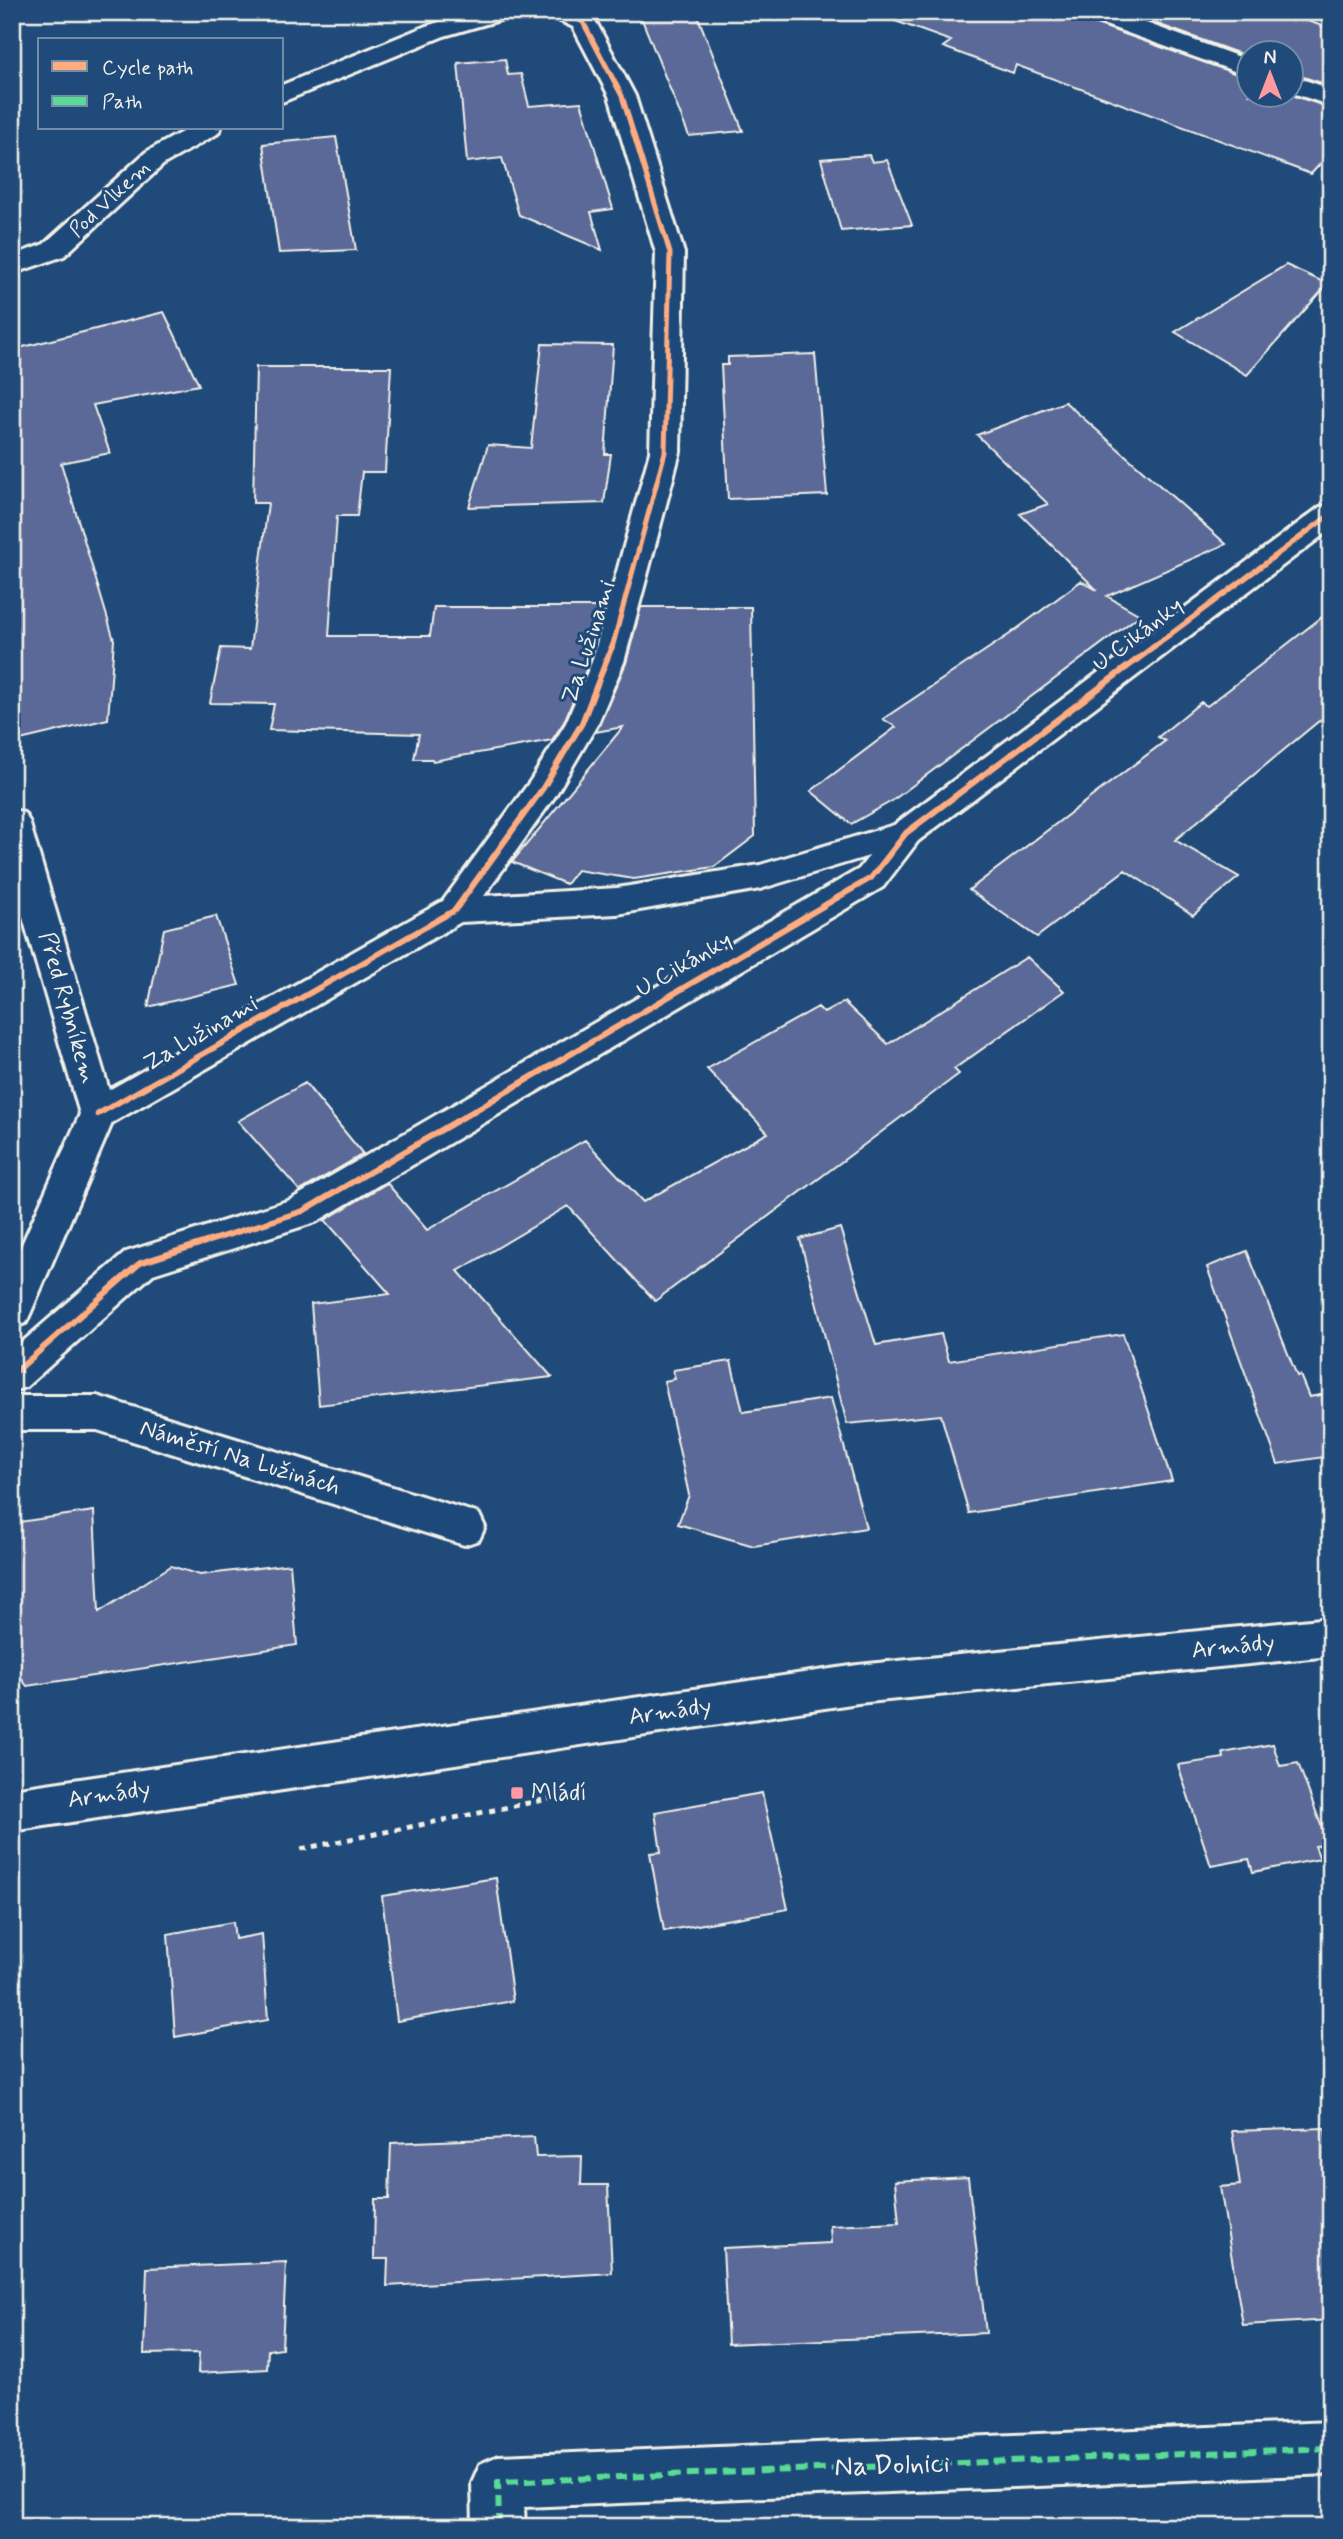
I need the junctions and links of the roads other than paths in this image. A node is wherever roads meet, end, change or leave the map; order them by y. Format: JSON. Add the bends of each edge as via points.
{"nodes":[{"id":1,"x":501,"y":12,"type":"edge"},
{"id":2,"x":561,"y":12,"type":"edge"},
{"id":3,"x":1093,"y":12,"type":"edge"},
{"id":4,"x":1234,"y":63,"type":"edge"},
{"id":5,"x":1304,"y":88,"type":"edge"},
{"id":6,"x":284,"y":93,"type":"edge"},
{"id":7,"x":1331,"y":98,"type":"edge"},
{"id":8,"x":204,"y":130,"type":"edge"},
{"id":9,"x":12,"y":266,"type":"edge"},
{"id":10,"x":1331,"y":514,"type":"edge"},
{"id":11,"x":12,"y":821,"type":"edge"},
{"id":12,"x":906,"y":833,"type":"junction"},
{"id":13,"x":455,"y":910,"type":"junction"},
{"id":14,"x":98,"y":1115,"type":"junction"},
{"id":15,"x":12,"y":1312,"type":"edge"},
{"id":16,"x":12,"y":1375,"type":"edge"},
{"id":17,"x":12,"y":1413,"type":"edge"},
{"id":18,"x":464,"y":1527,"type":"dead end"},
{"id":19,"x":1331,"y":1637,"type":"edge"},
{"id":20,"x":12,"y":1810,"type":"edge"},
{"id":21,"x":1331,"y":2448,"type":"edge"},
{"id":22,"x":499,"y":2527,"type":"edge"}],
"edges":[{"from":1,"to":6,"type":"street","via":[[435,31]]},
{"from":2,"to":13,"type":"street","name":"Za Lužinami","via":[[583,22],[622,96],[670,253],[665,452],[608,662],[582,723],[543,788]]},
{"from":3,"to":4,"type":"street"},
{"from":5,"to":7,"type":"street"},
{"from":8,"to":9,"type":"street","name":"Pod Vlkem","via":[[155,158],[54,250]]},
{"from":10,"to":12,"type":"street","name":"U Cikánky"},
{"from":11,"to":14,"type":"street","name":"Před Rybníkem"},
{"from":12,"to":13,"type":"street","name":"Za Lužinami","via":[[747,879],[617,901]]},
{"from":12,"to":16,"type":"street","name":"U Cikánky","via":[[871,878],[303,1211],[140,1263]]},
{"from":13,"to":14,"type":"street","name":"Za Lužinami"},
{"from":14,"to":15,"type":"street"},
{"from":17,"to":18,"type":"street","name":"Náměstí Na Lužinách","via":[[97,1413]]},
{"from":19,"to":20,"type":"street","name":"Armády","via":[[858,1684]]},
{"from":21,"to":22,"type":"street","name":"Na Dolnici","via":[[498,2482]]}]}
